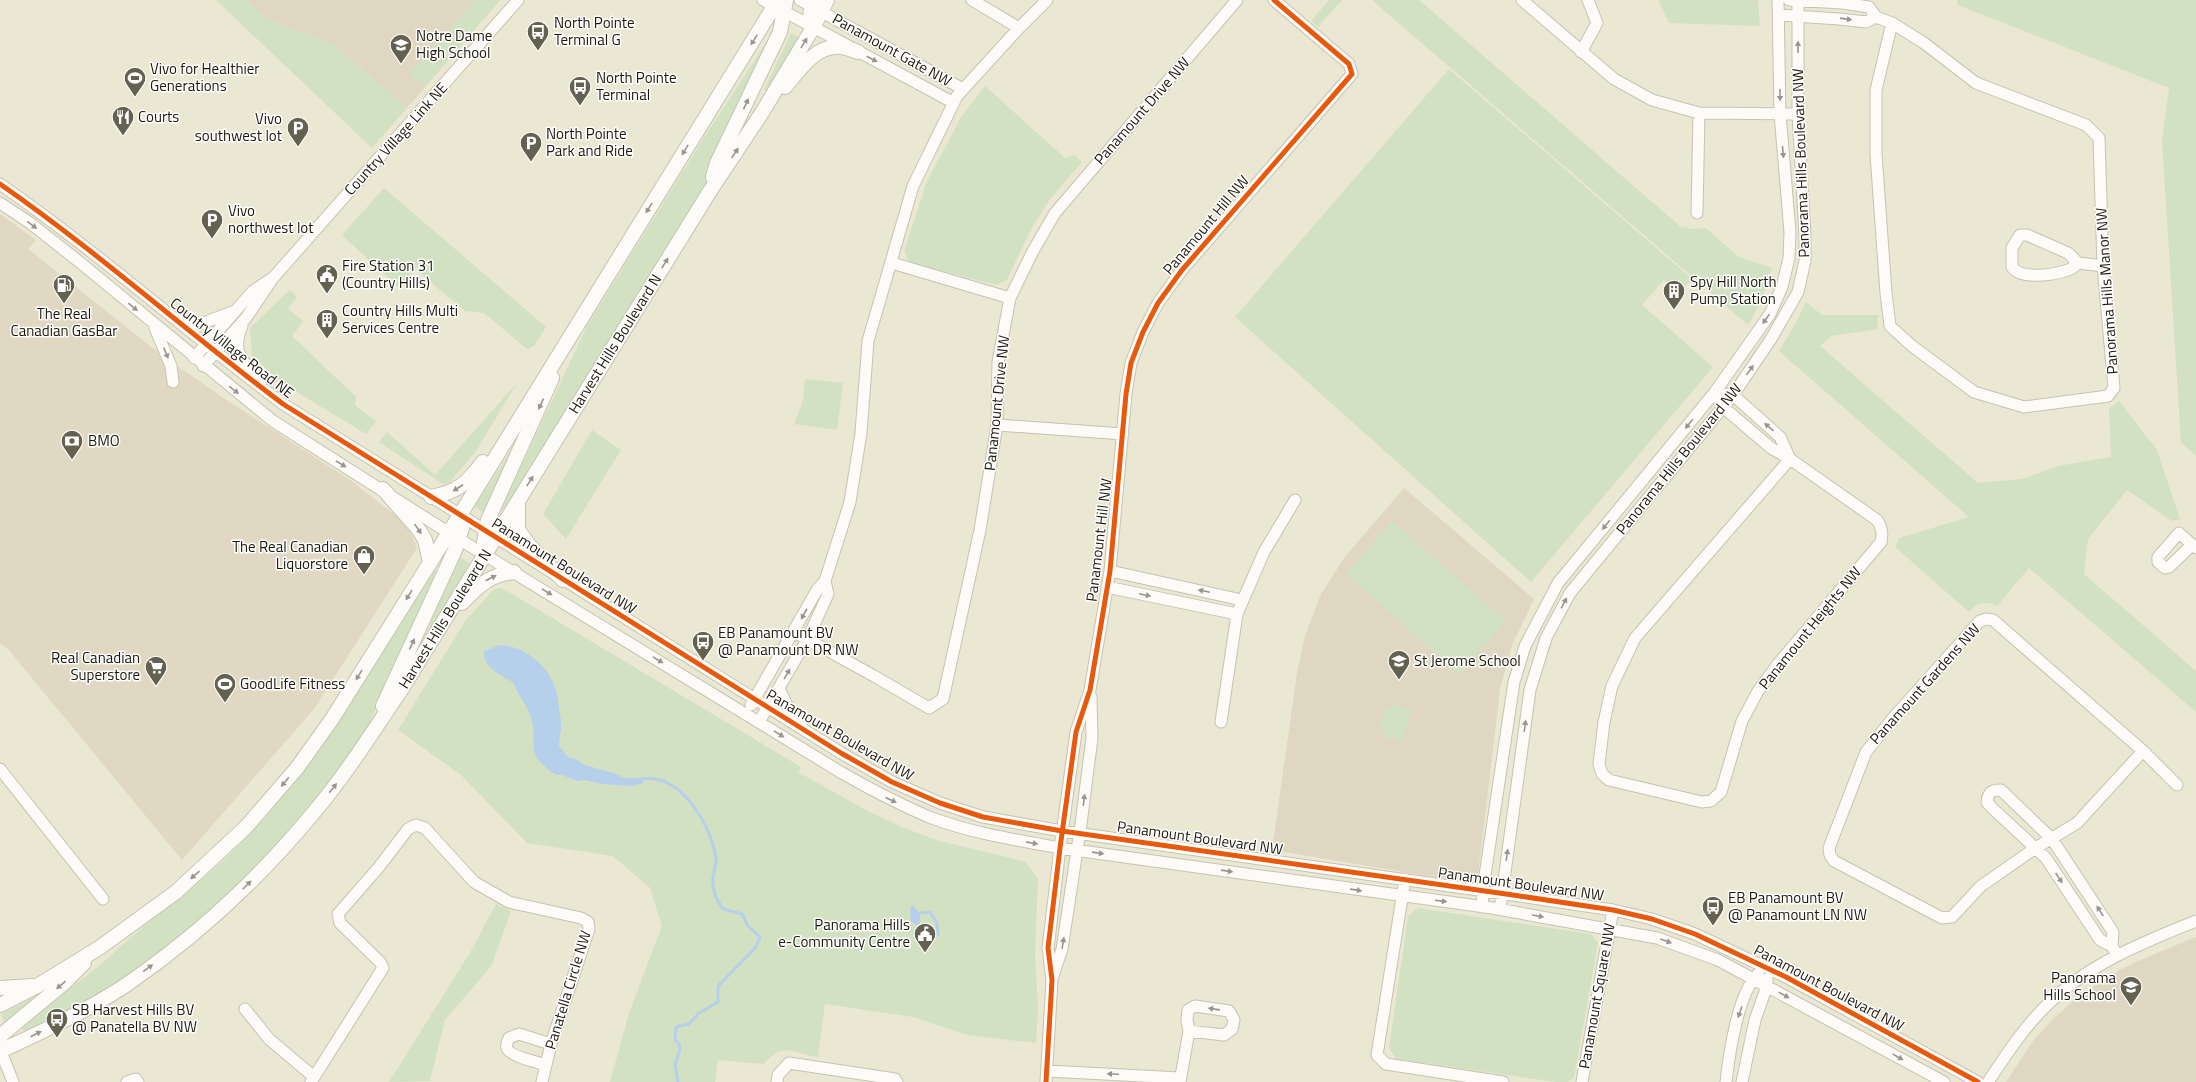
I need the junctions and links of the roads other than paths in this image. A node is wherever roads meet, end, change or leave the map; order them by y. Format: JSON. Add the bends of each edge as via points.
{"nodes":[{"id":1,"x":518,"y":0,"type":"edge"},
{"id":2,"x":972,"y":0,"type":"edge"},
{"id":3,"x":1048,"y":0,"type":"edge"},
{"id":4,"x":1238,"y":0,"type":"edge"},
{"id":5,"x":1274,"y":0,"type":"edge"},
{"id":6,"x":1522,"y":0,"type":"edge"},
{"id":7,"x":1588,"y":0,"type":"edge"},
{"id":8,"x":1778,"y":0,"type":"edge"},
{"id":9,"x":1789,"y":0,"type":"edge"},
{"id":10,"x":1798,"y":0,"type":"edge"},
{"id":11,"x":814,"y":3,"type":"edge"},
{"id":12,"x":777,"y":4,"type":"edge"},
{"id":13,"x":1779,"y":16,"type":"junction"},
{"id":14,"x":1798,"y":16,"type":"junction"},
{"id":15,"x":1876,"y":17,"type":"junction"},
{"id":16,"x":1892,"y":23,"type":"junction"},
{"id":17,"x":814,"y":26,"type":"junction"},
{"id":18,"x":1018,"y":28,"type":"junction"},
{"id":19,"x":858,"y":52,"type":"junction"},
{"id":20,"x":1581,"y":52,"type":"junction"},
{"id":21,"x":963,"y":89,"type":"junction"},
{"id":22,"x":954,"y":103,"type":"junction"},
{"id":23,"x":763,"y":111,"type":"junction"},
{"id":24,"x":1699,"y":113,"type":"junction"},
{"id":25,"x":1780,"y":114,"type":"junction"},
{"id":26,"x":1798,"y":114,"type":"junction"},
{"id":27,"x":0,"y":184,"type":"edge"},
{"id":28,"x":710,"y":191,"type":"junction"},
{"id":29,"x":0,"y":203,"type":"edge"},
{"id":30,"x":1697,"y":213,"type":"dead end"},
{"id":31,"x":892,"y":263,"type":"junction"},
{"id":32,"x":2078,"y":263,"type":"junction"},
{"id":33,"x":2103,"y":266,"type":"junction"},
{"id":34,"x":273,"y":278,"type":"junction"},
{"id":35,"x":1010,"y":298,"type":"junction"},
{"id":36,"x":236,"y":310,"type":"junction"},
{"id":37,"x":246,"y":318,"type":"junction"},
{"id":38,"x":176,"y":320,"type":"junction"},
{"id":39,"x":154,"y":325,"type":"junction"},
{"id":40,"x":573,"y":330,"type":"junction"},
{"id":41,"x":205,"y":345,"type":"junction"},
{"id":42,"x":215,"y":353,"type":"junction"},
{"id":43,"x":194,"y":358,"type":"junction"},
{"id":44,"x":203,"y":366,"type":"junction"},
{"id":45,"x":173,"y":382,"type":"dead end"},
{"id":46,"x":1715,"y":392,"type":"junction"},
{"id":47,"x":1733,"y":395,"type":"junction"},
{"id":48,"x":282,"y":404,"type":"junction"},
{"id":49,"x":1723,"y":407,"type":"junction"},
{"id":50,"x":520,"y":416,"type":"junction"},
{"id":51,"x":997,"y":425,"type":"junction"},
{"id":52,"x":1123,"y":434,"type":"junction"},
{"id":53,"x":1790,"y":459,"type":"junction"},
{"id":54,"x":382,"y":490,"type":"junction"},
{"id":55,"x":431,"y":496,"type":"junction"},
{"id":56,"x":1295,"y":500,"type":"dead end"},
{"id":57,"x":518,"y":501,"type":"junction"},
{"id":58,"x":460,"y":515,"type":"junction"},
{"id":59,"x":490,"y":535,"type":"junction"},
{"id":60,"x":454,"y":536,"type":"junction"},
{"id":61,"x":485,"y":554,"type":"junction"},
{"id":62,"x":430,"y":562,"type":"junction"},
{"id":63,"x":1110,"y":571,"type":"junction"},
{"id":64,"x":514,"y":572,"type":"junction"},
{"id":65,"x":563,"y":580,"type":"junction"},
{"id":66,"x":825,"y":582,"type":"junction"},
{"id":67,"x":1107,"y":587,"type":"junction"},
{"id":68,"x":1242,"y":600,"type":"junction"},
{"id":69,"x":1238,"y":614,"type":"junction"},
{"id":70,"x":442,"y":623,"type":"junction"},
{"id":71,"x":794,"y":632,"type":"junction"},
{"id":72,"x":808,"y":638,"type":"junction"},
{"id":73,"x":779,"y":688,"type":"junction"},
{"id":74,"x":1090,"y":690,"type":"junction"},
{"id":75,"x":754,"y":700,"type":"junction"},
{"id":76,"x":768,"y":708,"type":"junction"},
{"id":77,"x":746,"y":714,"type":"junction"},
{"id":78,"x":759,"y":722,"type":"junction"},
{"id":79,"x":1220,"y":722,"type":"dead end"},
{"id":80,"x":805,"y":731,"type":"junction"},
{"id":81,"x":366,"y":743,"type":"junction"},
{"id":82,"x":2143,"y":751,"type":"junction"},
{"id":83,"x":0,"y":769,"type":"edge"},
{"id":84,"x":2178,"y":785,"type":"dead end"},
{"id":85,"x":1062,"y":831,"type":"junction"},
{"id":86,"x":1080,"y":833,"type":"junction"},
{"id":87,"x":2052,"y":839,"type":"junction"},
{"id":88,"x":1060,"y":848,"type":"junction"},
{"id":89,"x":2034,"y":849,"type":"junction"},
{"id":90,"x":1077,"y":850,"type":"junction"},
{"id":91,"x":1291,"y":862,"type":"junction"},
{"id":92,"x":1405,"y":879,"type":"junction"},
{"id":93,"x":1289,"y":880,"type":"junction"},
{"id":94,"x":1483,"y":891,"type":"junction"},
{"id":95,"x":1502,"y":893,"type":"junction"},
{"id":96,"x":1402,"y":896,"type":"junction"},
{"id":97,"x":102,"y":899,"type":"dead end"},
{"id":98,"x":1482,"y":907,"type":"junction"},
{"id":99,"x":1500,"y":909,"type":"junction"},
{"id":100,"x":1613,"y":910,"type":"junction"},
{"id":101,"x":2196,"y":921,"type":"edge"},
{"id":102,"x":1610,"y":928,"type":"junction"},
{"id":103,"x":99,"y":948,"type":"junction"},
{"id":104,"x":2114,"y":950,"type":"junction"},
{"id":105,"x":1766,"y":967,"type":"junction"},
{"id":106,"x":1753,"y":979,"type":"junction"},
{"id":107,"x":1052,"y":980,"type":"junction"},
{"id":108,"x":37,"y":986,"type":"junction"},
{"id":109,"x":1767,"y":986,"type":"junction"},
{"id":110,"x":0,"y":988,"type":"edge"},
{"id":111,"x":0,"y":1005,"type":"edge"},
{"id":112,"x":245,"y":1009,"type":"dead end"},
{"id":113,"x":1189,"y":1031,"type":"dead end"},
{"id":114,"x":0,"y":1036,"type":"edge"},
{"id":115,"x":551,"y":1044,"type":"junction"},
{"id":116,"x":0,"y":1050,"type":"edge"},
{"id":117,"x":546,"y":1065,"type":"junction"},
{"id":118,"x":1047,"y":1070,"type":"junction"},
{"id":119,"x":1463,"y":1079,"type":"edge"},
{"id":120,"x":313,"y":1080,"type":"edge"},
{"id":121,"x":1180,"y":1080,"type":"edge"},
{"id":122,"x":13,"y":1082,"type":"edge"},
{"id":123,"x":127,"y":1082,"type":"edge"},
{"id":124,"x":138,"y":1082,"type":"edge"},
{"id":125,"x":542,"y":1082,"type":"edge"},
{"id":126,"x":777,"y":1082,"type":"edge"},
{"id":127,"x":897,"y":1082,"type":"edge"},
{"id":128,"x":1046,"y":1082,"type":"edge"},
{"id":129,"x":1503,"y":1082,"type":"edge"},
{"id":130,"x":1582,"y":1082,"type":"edge"},
{"id":131,"x":1726,"y":1082,"type":"edge"},
{"id":132,"x":1742,"y":1082,"type":"edge"},
{"id":133,"x":1944,"y":1082,"type":"edge"},
{"id":134,"x":1978,"y":1082,"type":"edge"},
{"id":135,"x":1988,"y":1082,"type":"edge"}],
"edges":[{"from":1,"to":34,"type":"street","name":"Country Village Link NE"},
{"from":2,"to":18,"type":"street"},
{"from":3,"to":18,"type":"street"},
{"from":4,"to":35,"type":"street","name":"Panamount Drive NW","via":[[1055,213],[1033,250]]},
{"from":5,"to":52,"type":"street","name":"Panamount Hill NW","via":[[1349,64],[1352,74],[1182,270],[1158,303],[1131,363]]},
{"from":6,"to":20,"type":"street"},
{"from":7,"to":20,"type":"street","via":[[1597,23]]},
{"from":8,"to":13,"type":"street","name":"Panorama Hills Boulevard NW"},
{"from":9,"to":10,"type":"street","name":"Panorama Hills Manor NW"},
{"from":10,"to":14,"type":"street","name":"Panorama Hills Boulevard NW"},
{"from":10,"to":15,"type":"street","name":"Panorama Hills Manor NW","via":[[1869,7]]},
{"from":11,"to":17,"type":"main road","name":"Harvest Hills Boulevard N"},
{"from":11,"to":21,"type":"street","name":"Panamount Gate NW"},
{"from":12,"to":17,"type":"street","name":"Panamount Gate NW"},
{"from":28,"to":12,"type":"main road","one_way":true,"via":[[717,163],[780,32]]},
{"from":12,"to":40,"type":"main road","one_way":true},
{"from":13,"to":14,"type":"street"},
{"from":13,"to":25,"type":"street","name":"Panorama Hills Boulevard NW","one_way":true},
{"from":14,"to":15,"type":"street","one_way":true,"via":[[1866,22]]},
{"from":26,"to":14,"type":"street","name":"Panorama Hills Boulevard NW","one_way":true},
{"from":15,"to":16,"type":"street","name":"Panorama Hills Manor NW"},
{"from":16,"to":33,"type":"street","name":"Panorama Hills Manor NW","via":[[1924,43],[1976,83],[2086,126],[2099,138]]},
{"from":16,"to":33,"type":"street","name":"Panorama Hills Manor NW","via":[[1876,90],[1876,154],[1890,326],[1912,346],[1974,392],[2024,407],[2108,396],[2114,388]]},
{"from":17,"to":19,"type":"street","name":"Panamount Gate NW"},
{"from":23,"to":17,"type":"main road","name":"Harvest Hills Boulevard N","one_way":true},
{"from":18,"to":21,"type":"street"},
{"from":19,"to":22,"type":"street","name":"Panamount Gate NW","one_way":true},
{"from":19,"to":23,"type":"main road","via":[[836,46],[823,50],[808,61]]},
{"from":20,"to":24,"type":"street","via":[[1614,79],[1652,100]]},
{"from":21,"to":22,"type":"street"},
{"from":22,"to":31,"type":"street","via":[[913,186]]},
{"from":28,"to":23,"type":"main road","name":"Harvest Hills Boulevard N","one_way":true},
{"from":24,"to":25,"type":"street"},
{"from":24,"to":30,"type":"street"},
{"from":25,"to":26,"type":"street"},
{"from":25,"to":46,"type":"street","name":"Panorama Hills Boulevard NW","one_way":true,"via":[[1790,232],[1787,266],[1782,287],[1770,314]]},
{"from":47,"to":26,"type":"street","name":"Panorama Hills Boulevard NW","one_way":true,"via":[[1772,340],[1798,292],[1805,262]]},
{"from":27,"to":38,"type":"street","name":"Country Village Road NE","via":[[112,266]]},
{"from":57,"to":28,"type":"main road","name":"Harvest Hills Boulevard N","one_way":true},
{"from":29,"to":39,"type":"street","name":"Country Village Road NE","one_way":true,"via":[[30,223]]},
{"from":31,"to":35,"type":"street"},
{"from":31,"to":66,"type":"street","via":[[868,341],[861,433],[850,502]]},
{"from":32,"to":32,"type":"street","via":[[2068,253],[2027,235],[2020,235],[2012,248],[2012,267],[2021,275],[2069,270]]},
{"from":32,"to":33,"type":"street"},
{"from":34,"to":36,"type":"street","name":"Country Village Link NE","via":[[253,291]]},
{"from":34,"to":37,"type":"street","name":"Country Village Link NE"},
{"from":35,"to":51,"type":"street","name":"Panamount Drive NW","via":[[998,362]]},
{"from":36,"to":38,"type":"street","via":[[201,324]]},
{"from":36,"to":41,"type":"street","name":"Country Village Link NE"},
{"from":37,"to":42,"type":"street","name":"Country Village Link NE"},
{"from":37,"to":48,"type":"street","via":[[237,338],[242,360]]},
{"from":38,"to":41,"type":"street","name":"Country Village Road NE"},
{"from":39,"to":43,"type":"street","name":"Country Village Road NE"},
{"from":39,"to":45,"type":"street","one_way":true,"via":[[171,366]]},
{"from":40,"to":50,"type":"main road"},
{"from":40,"to":59,"type":"main road","one_way":true,"via":[[488,520]]},
{"from":41,"to":42,"type":"street","name":"Country Village Road NE"},
{"from":41,"to":43,"type":"street","name":"Country Village Link NE"},
{"from":42,"to":44,"type":"street","name":"Country Village Link NE"},
{"from":42,"to":48,"type":"street","name":"Country Village Road NE"},
{"from":43,"to":44,"type":"street","name":"Country Village Road NE"},
{"from":44,"to":54,"type":"street","name":"Country Village Road NE","one_way":true,"via":[[273,421]]},
{"from":46,"to":47,"type":"street"},
{"from":46,"to":49,"type":"street","name":"Panamount Heights NW"},
{"from":46,"to":94,"type":"street","name":"Panorama Hills Boulevard NW","one_way":true,"via":[[1558,583],[1525,646],[1514,682]]},
{"from":47,"to":49,"type":"street","name":"Panorama Hills Boulevard NW"},
{"from":53,"to":47,"type":"street","one_way":true,"via":[[1780,437]]},
{"from":48,"to":55,"type":"street","name":"Country Village Road NE"},
{"from":49,"to":53,"type":"street","name":"Panamount Heights NW","via":[[1771,448]]},
{"from":95,"to":49,"type":"street","name":"Panorama Hills Boulevard NW","one_way":true,"via":[[1530,690],[1546,638],[1570,593]]},
{"from":50,"to":55,"type":"main road","one_way":true,"via":[[464,484],[448,493]]},
{"from":50,"to":58,"type":"main road"},
{"from":51,"to":52,"type":"street"},
{"from":51,"to":72,"type":"street","name":"Panamount Drive NW","via":[[980,530],[943,699],[929,708]]},
{"from":52,"to":63,"type":"street","name":"Panamount Hill NW"},
{"from":53,"to":53,"type":"street","name":"Panamount Heights NW","via":[[1877,520],[1883,534],[1881,542],[1778,664],[1758,692],[1742,721],[1721,792],[1711,801],[1702,802],[1609,780],[1602,774],[1599,764],[1604,722],[1612,686],[1635,638]]},
{"from":54,"to":60,"type":"street","name":"Country Village Road NE"},
{"from":54,"to":62,"type":"main road","one_way":true,"via":[[419,530],[425,540]]},
{"from":55,"to":58,"type":"street","name":"Country Village Road NE"},
{"from":56,"to":68,"type":"street","via":[[1264,552]]},
{"from":57,"to":59,"type":"main road","name":"Harvest Hills Boulevard N"},
{"from":57,"to":65,"type":"main road","via":[[518,530]]},
{"from":58,"to":59,"type":"street","name":"Panamount Boulevard NW"},
{"from":58,"to":60,"type":"main road","via":[[462,528]]},
{"from":59,"to":61,"type":"main road","name":"Harvest Hills Boulevard N"},
{"from":59,"to":65,"type":"street","name":"Panamount Boulevard NW"},
{"from":60,"to":61,"type":"street","name":"Panamount Boulevard NW"},
{"from":60,"to":62,"type":"main road"},
{"from":81,"to":60,"type":"main road","one_way":true,"via":[[455,550]]},
{"from":61,"to":64,"type":"street","name":"Panamount Boulevard NW"},
{"from":61,"to":70,"type":"main road","name":"Harvest Hills Boulevard N"},
{"from":62,"to":103,"type":"main road","one_way":true,"via":[[332,719],[274,796],[176,892]]},
{"from":63,"to":67,"type":"street","name":"Panamount Hill NW"},
{"from":68,"to":63,"type":"street","one_way":true},
{"from":70,"to":64,"type":"main road","one_way":true,"via":[[486,580],[501,573]]},
{"from":64,"to":77,"type":"street","name":"Panamount Boulevard NW","one_way":true},
{"from":65,"to":75,"type":"street","name":"Panamount Boulevard NW"},
{"from":66,"to":71,"type":"street","one_way":true,"via":[[817,590]]},
{"from":66,"to":72,"type":"street","via":[[828,594]]},
{"from":67,"to":69,"type":"street","one_way":true},
{"from":67,"to":74,"type":"street","name":"Panamount Hill NW"},
{"from":68,"to":69,"type":"street"},
{"from":69,"to":79,"type":"street"},
{"from":70,"to":81,"type":"main road","name":"Harvest Hills Boulevard N"},
{"from":71,"to":72,"type":"street","name":"Panamount Drive NW"},
{"from":71,"to":75,"type":"street"},
{"from":73,"to":72,"type":"street","one_way":true},
{"from":73,"to":76,"type":"street"},
{"from":73,"to":80,"type":"street","via":[[790,712]]},
{"from":74,"to":85,"type":"street","name":"Panamount Hill NW","via":[[1076,732]]},
{"from":86,"to":74,"type":"street","name":"Panamount Hill NW","one_way":true,"via":[[1092,738]]},
{"from":75,"to":76,"type":"street","name":"Panamount Boulevard NW"},
{"from":75,"to":77,"type":"street"},
{"from":76,"to":78,"type":"street"},
{"from":76,"to":80,"type":"street","name":"Panamount Boulevard NW"},
{"from":77,"to":78,"type":"street","name":"Panamount Boulevard NW"},
{"from":78,"to":88,"type":"street","name":"Panamount Boulevard NW","one_way":true,"via":[[886,798],[930,817],[990,835]]},
{"from":80,"to":85,"type":"street","name":"Panamount Boulevard NW","via":[[892,782],[940,803],[983,817]]},
{"from":116,"to":81,"type":"main road","name":"Harvest Hills Boulevard N","one_way":true,"via":[[61,1021],[125,985],[210,921],[278,854],[316,811]]},
{"from":82,"to":84,"type":"street"},
{"from":82,"to":87,"type":"street","name":"Panamount Gardens NW","via":[[2077,823]]},
{"from":82,"to":89,"type":"street","name":"Panamount Gardens NW","via":[[1993,620],[1986,619],[1980,622],[1893,718],[1866,752],[1829,848],[1834,861],[1942,918],[1952,917],[1981,886]]},
{"from":83,"to":97,"type":"street"},
{"from":85,"to":86,"type":"street","name":"Panamount Boulevard NW"},
{"from":85,"to":88,"type":"street","name":"Panamount Hill NW"},
{"from":86,"to":90,"type":"street","name":"Panamount Hill NW"},
{"from":86,"to":91,"type":"street","name":"Panamount Boulevard NW"},
{"from":87,"to":89,"type":"street","name":"Panamount Gardens NW"},
{"from":87,"to":89,"type":"street","via":[[2001,790],[1993,790],[1988,795],[1987,802],[1991,808]]},
{"from":104,"to":87,"type":"street","one_way":true,"via":[[2113,932]]},
{"from":88,"to":90,"type":"street","name":"Panamount Boulevard NW"},
{"from":88,"to":107,"type":"street","name":"Panamount Hill NW","via":[[1048,948]]},
{"from":89,"to":104,"type":"street","one_way":true,"via":[[2046,858],[2100,940]]},
{"from":90,"to":93,"type":"street","name":"Panamount Boulevard NW","one_way":true},
{"from":107,"to":90,"type":"street","name":"Panamount Hill NW","one_way":true,"via":[[1062,949]]},
{"from":91,"to":92,"type":"street","name":"Panamount Boulevard NW"},
{"from":91,"to":93,"type":"street"},
{"from":92,"to":94,"type":"street","name":"Panamount Boulevard NW"},
{"from":92,"to":96,"type":"street"},
{"from":93,"to":96,"type":"street","name":"Panamount Boulevard NW","one_way":true},
{"from":94,"to":95,"type":"street","name":"Panamount Boulevard NW"},
{"from":94,"to":98,"type":"street","name":"Panorama Hills Boulevard NW"},
{"from":95,"to":99,"type":"street","name":"Panorama Hills Boulevard NW"},
{"from":95,"to":100,"type":"street","name":"Panamount Boulevard NW"},
{"from":96,"to":98,"type":"street","name":"Panamount Boulevard NW","one_way":true},
{"from":96,"to":119,"type":"street","via":[[1377,1055],[1386,1064]]},
{"from":98,"to":99,"type":"street","name":"Panamount Boulevard NW"},
{"from":99,"to":102,"type":"street","name":"Panamount Boulevard NW","one_way":true},
{"from":100,"to":102,"type":"street","name":"Panamount Square NW"},
{"from":100,"to":105,"type":"street","name":"Panamount Boulevard NW","via":[[1652,919],[1695,934]]},
{"from":101,"to":104,"type":"street"},
{"from":102,"to":106,"type":"street","name":"Panamount Boulevard NW","one_way":true,"via":[[1657,938],[1718,960]]},
{"from":102,"to":130,"type":"street","name":"Panamount Square NW"},
{"from":103,"to":108,"type":"main road"},
{"from":103,"to":114,"type":"main road","one_way":true,"via":[[64,983]]},
{"from":104,"to":135,"type":"street","via":[[2047,1004],[2010,1048]]},
{"from":105,"to":106,"type":"street"},
{"from":105,"to":109,"type":"street"},
{"from":105,"to":134,"type":"street","name":"Panamount Boulevard NW"},
{"from":106,"to":109,"type":"street","name":"Panamount Boulevard NW"},
{"from":106,"to":131,"type":"street","one_way":true,"via":[[1738,1014]]},
{"from":107,"to":118,"type":"street","name":"Panamount Hill NW"},
{"from":108,"to":110,"type":"main road"},
{"from":108,"to":111,"type":"main road"},
{"from":109,"to":132,"type":"street","via":[[1754,1020]]},
{"from":109,"to":133,"type":"street","name":"Panamount Boulevard NW","one_way":true},
{"from":112,"to":120,"type":"street","via":[[269,1039]]},
{"from":113,"to":121,"type":"street"},
{"from":115,"to":117,"type":"street","name":"Panatella Circle NW"},
{"from":115,"to":117,"type":"street","via":[[519,1034],[508,1038],[507,1048],[511,1053]]},
{"from":115,"to":120,"type":"street","name":"Panatella Circle NW","via":[[589,930],[588,922],[581,918],[544,911],[504,899],[474,882],[425,828],[416,825],[408,829],[338,914],[340,923],[380,962],[382,968]]},
{"from":116,"to":122,"type":"street"},
{"from":117,"to":125,"type":"street","name":"Panatella Circle NW"},
{"from":121,"to":118,"type":"street","one_way":true},
{"from":118,"to":128,"type":"street","name":"Panamount Hill NW"},
{"from":119,"to":129,"type":"street"},
{"from":123,"to":124,"type":"street","via":[[136,1079]]},
{"from":126,"to":127,"type":"street","via":[[778,1075],[788,1063],[895,1079]]}]}
